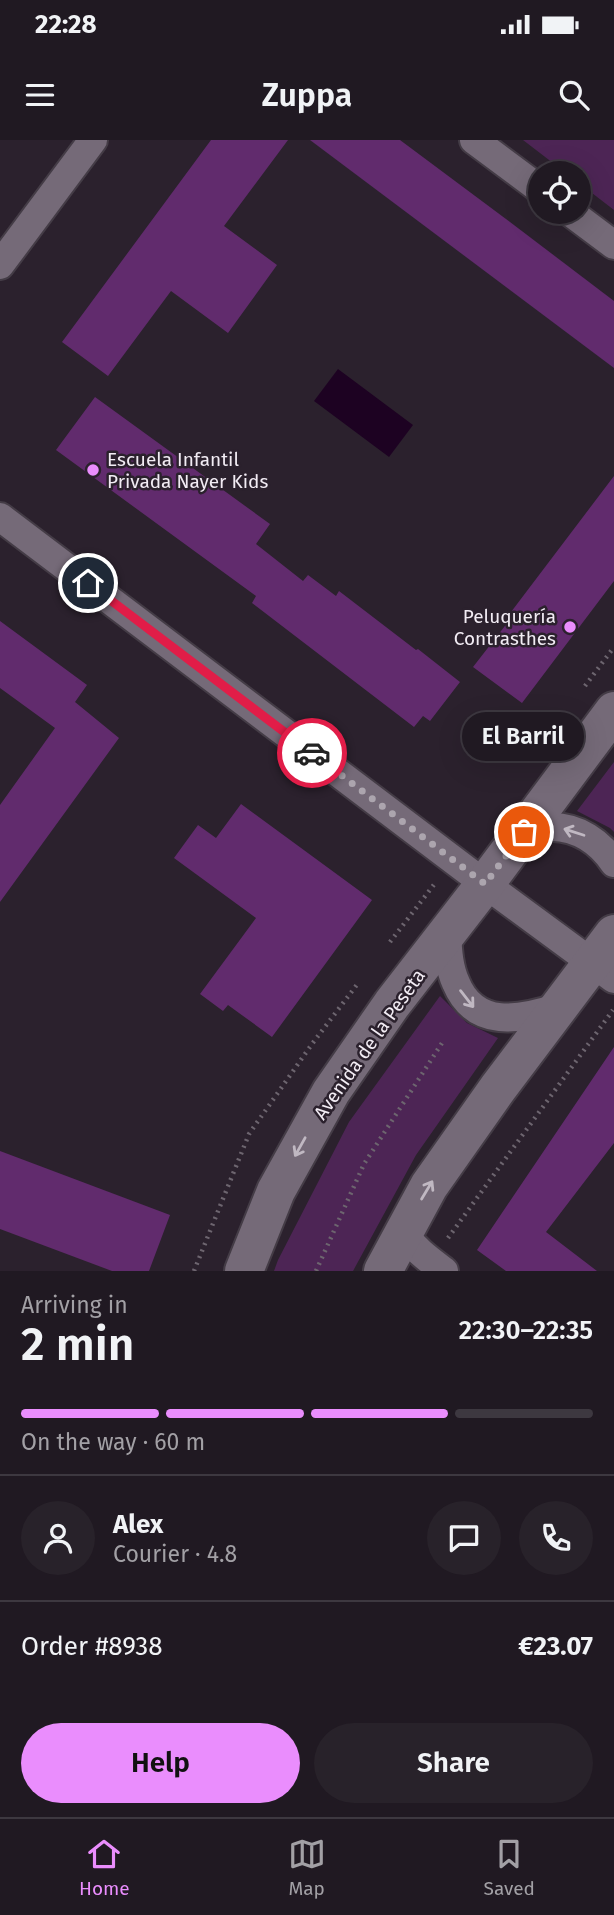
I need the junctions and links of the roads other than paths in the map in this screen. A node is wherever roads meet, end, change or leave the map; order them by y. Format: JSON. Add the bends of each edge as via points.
{"nodes":[{"id":1,"x":93,"y":140,"type":"edge"},
{"id":2,"x":474,"y":140,"type":"edge"},
{"id":3,"x":528,"y":180,"type":"edge"},
{"id":4,"x":586,"y":224,"type":"edge"},
{"id":5,"x":614,"y":244,"type":"edge"},
{"id":6,"x":0,"y":265,"type":"edge"},
{"id":7,"x":0,"y":517,"type":"edge"},
{"id":8,"x":614,"y":711,"type":"edge"},
{"id":9,"x":524,"y":832,"type":"junction"},
{"id":10,"x":614,"y":863,"type":"edge"},
{"id":11,"x":485,"y":884,"type":"junction"},
{"id":12,"x":446,"y":935,"type":"junction"},
{"id":13,"x":607,"y":958,"type":"edge"},
{"id":14,"x":559,"y":1007,"type":"junction"},
{"id":15,"x":403,"y":1232,"type":"junction"},
{"id":16,"x":444,"y":1258,"type":"edge"},
{"id":17,"x":244,"y":1271,"type":"edge"},
{"id":18,"x":383,"y":1271,"type":"edge"}],
"edges":[{"from":1,"to":6,"type":"street"},
{"from":2,"to":3,"type":"street"},
{"from":4,"to":5,"type":"street"},
{"from":7,"to":11,"type":"street"},
{"from":8,"to":9,"type":"street","name":"Avenida de la Peseta"},
{"from":10,"to":9,"type":"street","one_way":true,"via":[[590,837],[568,829]]},
{"from":9,"to":11,"type":"street","name":"Avenida de la Peseta"},
{"from":11,"to":12,"type":"street","name":"Avenida de la Peseta"},
{"from":11,"to":13,"type":"street"},
{"from":12,"to":14,"type":"street","name":"Avenida de la Peseta","one_way":true,"via":[[455,982],[474,1008],[496,1018],[517,1018]]},
{"from":12,"to":17,"type":"street","name":"Avenida de la Peseta","one_way":true,"via":[[331,1092],[276,1191]]},
{"from":13,"to":14,"type":"street"},
{"from":15,"to":14,"type":"street","one_way":true,"via":[[429,1186]]},
{"from":15,"to":16,"type":"street","via":[[422,1255]]},
{"from":15,"to":18,"type":"street"}]}
